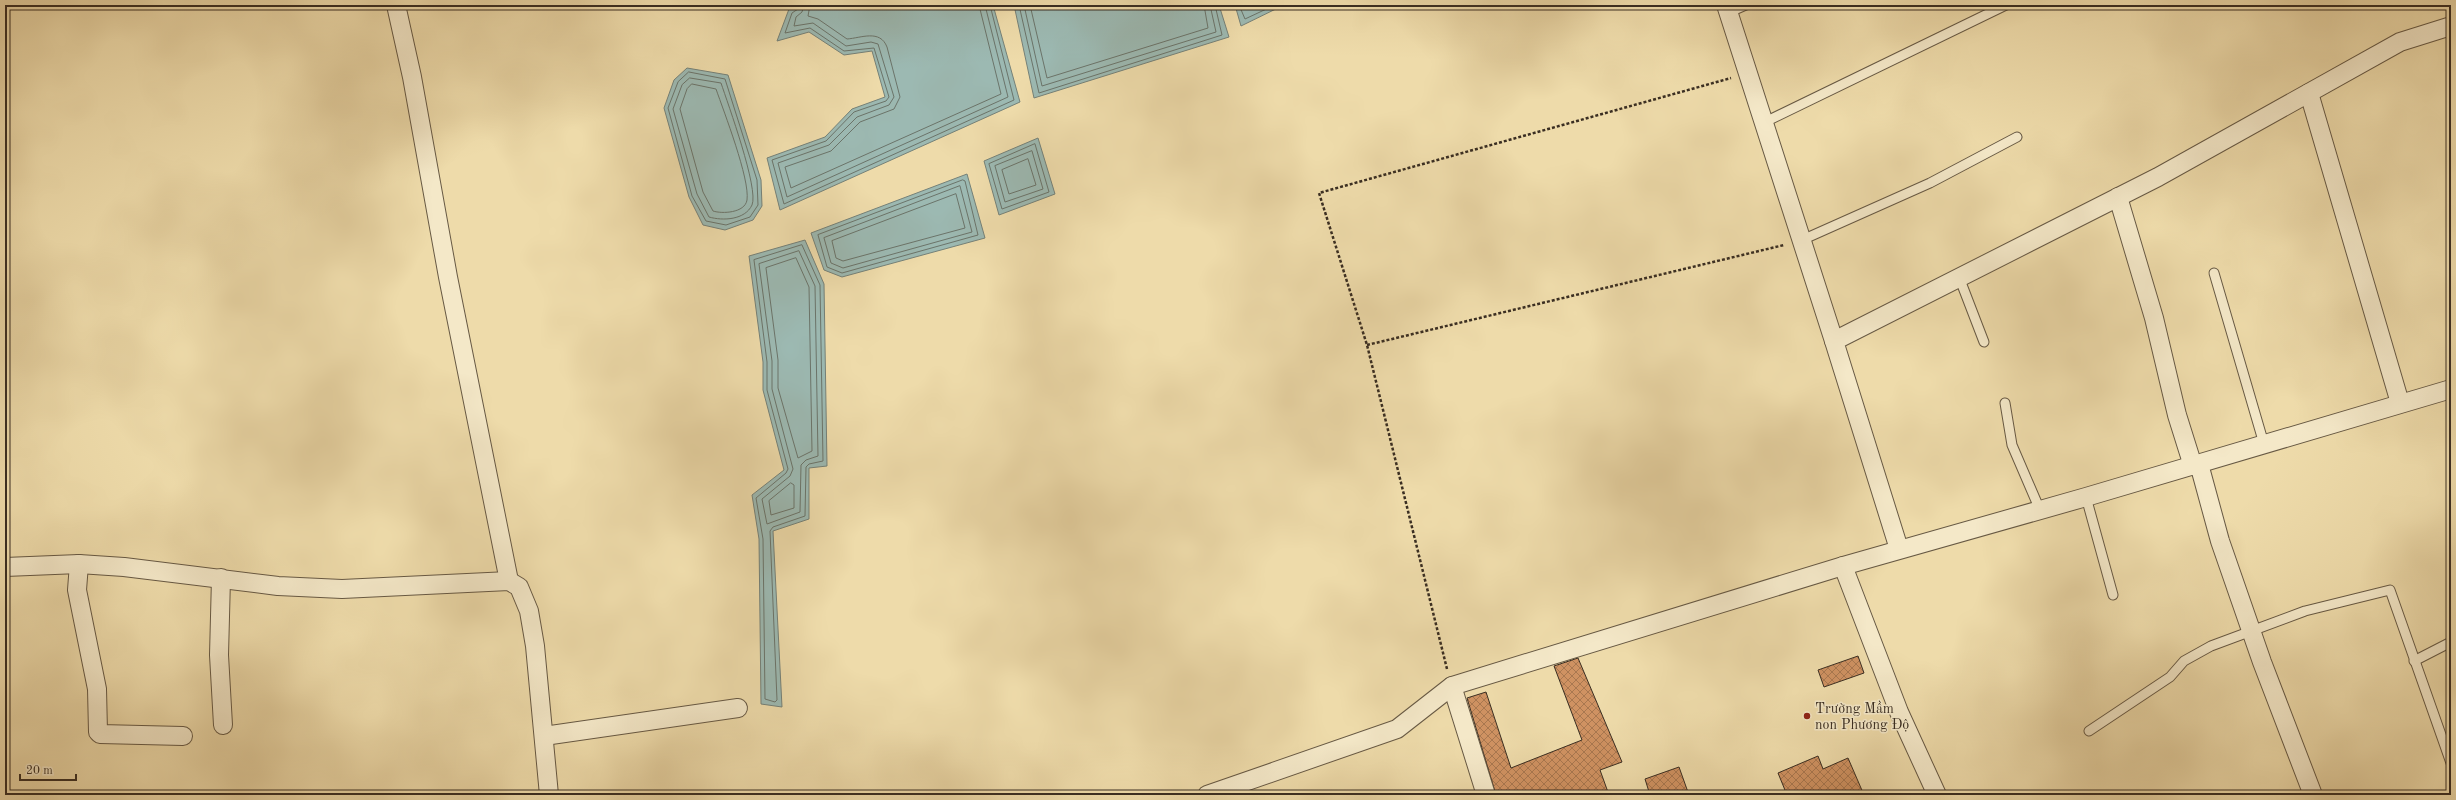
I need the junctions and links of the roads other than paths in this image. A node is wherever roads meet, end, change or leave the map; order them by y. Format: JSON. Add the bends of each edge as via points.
{"nodes":[{"id":1,"x":396,"y":5,"type":"edge"},
{"id":2,"x":2006,"y":5,"type":"edge"},
{"id":3,"x":1734,"y":7,"type":"edge"},
{"id":4,"x":2451,"y":26,"type":"edge"},
{"id":5,"x":2309,"y":93,"type":"junction"},
{"id":6,"x":1765,"y":122,"type":"junction"},
{"id":7,"x":2018,"y":137,"type":"dead end"},
{"id":8,"x":2118,"y":197,"type":"junction"},
{"id":9,"x":1802,"y":240,"type":"junction"},
{"id":10,"x":2214,"y":273,"type":"dead end"},
{"id":11,"x":1959,"y":277,"type":"junction"},
{"id":12,"x":1834,"y":341,"type":"junction"},
{"id":13,"x":1984,"y":342,"type":"dead end"},
{"id":14,"x":2451,"y":389,"type":"edge"},
{"id":15,"x":2005,"y":402,"type":"dead end"},
{"id":16,"x":2400,"y":403,"type":"junction"},
{"id":17,"x":2264,"y":444,"type":"junction"},
{"id":18,"x":2196,"y":465,"type":"junction"},
{"id":19,"x":2086,"y":498,"type":"junction"},
{"id":20,"x":2040,"y":510,"type":"junction"},
{"id":21,"x":1899,"y":549,"type":"junction"},
{"id":22,"x":79,"y":564,"type":"junction"},
{"id":23,"x":1843,"y":566,"type":"junction"},
{"id":24,"x":5,"y":568,"type":"edge"},
{"id":25,"x":220,"y":578,"type":"junction"},
{"id":26,"x":510,"y":581,"type":"junction"},
{"id":27,"x":2113,"y":595,"type":"dead end"},
{"id":28,"x":2251,"y":630,"type":"junction"},
{"id":29,"x":2451,"y":642,"type":"edge"},
{"id":30,"x":2414,"y":661,"type":"junction"},
{"id":31,"x":1452,"y":686,"type":"junction"},
{"id":32,"x":738,"y":708,"type":"dead end"},
{"id":33,"x":223,"y":725,"type":"dead end"},
{"id":34,"x":2089,"y":731,"type":"dead end"},
{"id":35,"x":183,"y":736,"type":"dead end"},
{"id":36,"x":544,"y":736,"type":"junction"},
{"id":37,"x":2451,"y":763,"type":"edge"},
{"id":38,"x":550,"y":795,"type":"edge"},
{"id":39,"x":1207,"y":795,"type":"edge"},
{"id":40,"x":1486,"y":795,"type":"edge"},
{"id":41,"x":1937,"y":795,"type":"edge"},
{"id":42,"x":2313,"y":795,"type":"edge"}],
"edges":[{"from":1,"to":26,"type":"street"},
{"from":2,"to":6,"type":"lane"},
{"from":3,"to":6,"type":"street","via":[[1749,73]]},
{"from":4,"to":5,"type":"street","via":[[2400,42]]},
{"from":5,"to":8,"type":"street"},
{"from":5,"to":16,"type":"street"},
{"from":6,"to":9,"type":"street"},
{"from":7,"to":9,"type":"lane","via":[[1930,183]]},
{"from":8,"to":11,"type":"street"},
{"from":8,"to":18,"type":"street","via":[[2154,318],[2177,415]]},
{"from":9,"to":12,"type":"street"},
{"from":10,"to":17,"type":"lane"},
{"from":11,"to":12,"type":"street"},
{"from":11,"to":13,"type":"lane"},
{"from":12,"to":21,"type":"street"},
{"from":14,"to":16,"type":"street"},
{"from":15,"to":20,"type":"lane","via":[[2012,445]]},
{"from":16,"to":17,"type":"street"},
{"from":17,"to":18,"type":"street"},
{"from":18,"to":19,"type":"street"},
{"from":18,"to":28,"type":"street"},
{"from":19,"to":20,"type":"street"},
{"from":19,"to":27,"type":"lane"},
{"from":20,"to":21,"type":"street"},
{"from":21,"to":23,"type":"street"},
{"from":22,"to":24,"type":"street"},
{"from":22,"to":25,"type":"street"},
{"from":22,"to":35,"type":"street","via":[[77,590],[96,688],[98,732]]},
{"from":23,"to":31,"type":"street"},
{"from":23,"to":41,"type":"street","via":[[1899,712]]},
{"from":25,"to":26,"type":"street","via":[[278,586],[342,590]]},
{"from":25,"to":33,"type":"street","via":[[219,655]]},
{"from":26,"to":36,"type":"street","via":[[518,587],[529,612]]},
{"from":28,"to":30,"type":"lane","via":[[2304,611],[2390,590]]},
{"from":28,"to":34,"type":"lane","via":[[2211,646],[2184,661],[2170,676]]},
{"from":28,"to":42,"type":"street"},
{"from":29,"to":30,"type":"lane"},
{"from":30,"to":37,"type":"lane"},
{"from":31,"to":39,"type":"street","via":[[1396,729]]},
{"from":31,"to":40,"type":"street"},
{"from":32,"to":36,"type":"street"},
{"from":36,"to":38,"type":"street"}]}
